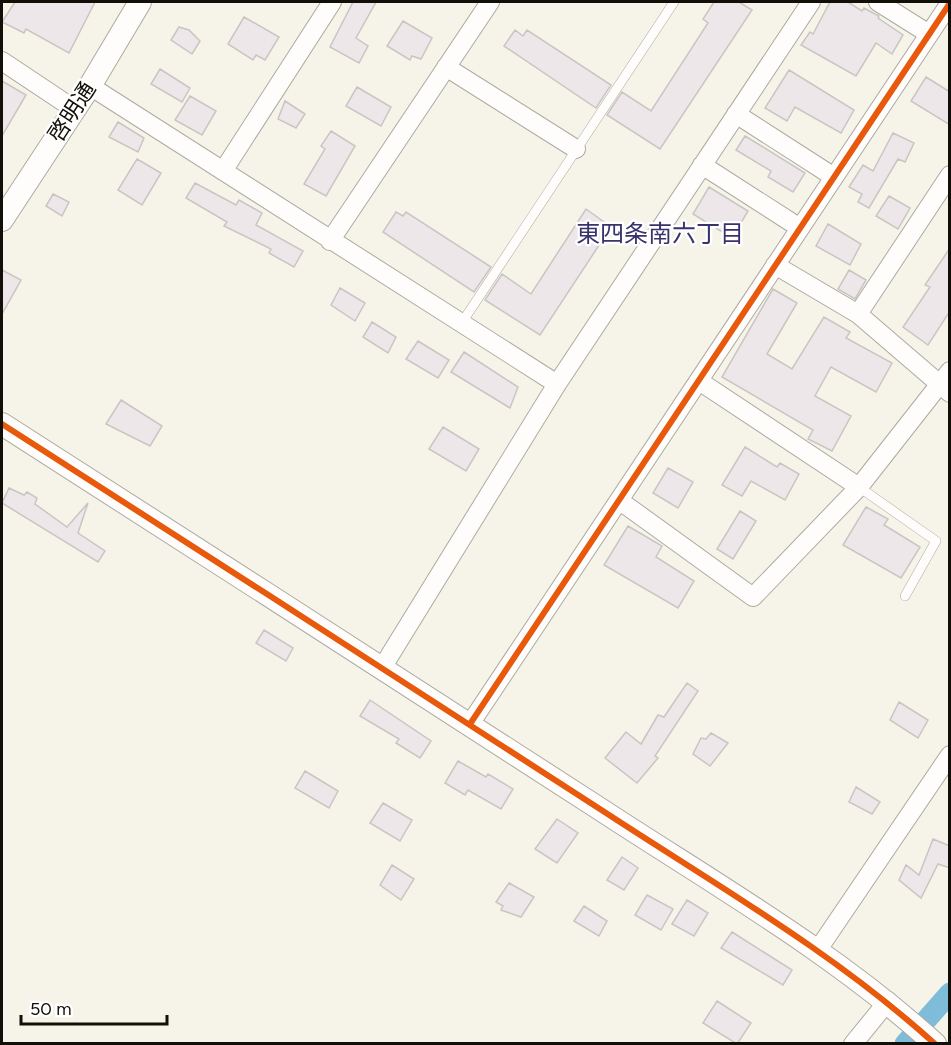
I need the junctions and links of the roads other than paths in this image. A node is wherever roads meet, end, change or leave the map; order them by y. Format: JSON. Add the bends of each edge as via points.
{"nodes":[{"id":1,"x":140,"y":2,"type":"edge"},
{"id":2,"x":332,"y":2,"type":"edge"},
{"id":3,"x":490,"y":2,"type":"edge"},
{"id":4,"x":674,"y":2,"type":"edge"},
{"id":5,"x":811,"y":2,"type":"edge"},
{"id":6,"x":878,"y":2,"type":"edge"},
{"id":7,"x":950,"y":3,"type":"edge"},
{"id":8,"x":929,"y":34,"type":"junction"},
{"id":9,"x":2,"y":61,"type":"edge"},
{"id":10,"x":446,"y":67,"type":"junction"},
{"id":11,"x":90,"y":86,"type":"junction"},
{"id":12,"x":74,"y":109,"type":"junction"},
{"id":13,"x":736,"y":114,"type":"junction"},
{"id":14,"x":576,"y":149,"type":"junction"},
{"id":15,"x":702,"y":165,"type":"junction"},
{"id":16,"x":223,"y":171,"type":"junction"},
{"id":17,"x":950,"y":175,"type":"edge"},
{"id":18,"x":834,"y":177,"type":"junction"},
{"id":19,"x":2,"y":220,"type":"edge"},
{"id":20,"x":800,"y":228,"type":"junction"},
{"id":21,"x":330,"y":241,"type":"junction"},
{"id":22,"x":775,"y":265,"type":"junction"},
{"id":23,"x":858,"y":314,"type":"junction"},
{"id":24,"x":462,"y":324,"type":"junction"},
{"id":25,"x":699,"y":381,"type":"junction"},
{"id":26,"x":946,"y":383,"type":"edge"},
{"id":27,"x":556,"y":384,"type":"junction"},
{"id":28,"x":2,"y":424,"type":"edge"},
{"id":29,"x":859,"y":487,"type":"junction"},
{"id":30,"x":620,"y":501,"type":"junction"},
{"id":31,"x":905,"y":596,"type":"dead end"},
{"id":32,"x":382,"y":668,"type":"junction"},
{"id":33,"x":470,"y":724,"type":"junction"},
{"id":34,"x":950,"y":755,"type":"edge"},
{"id":35,"x":818,"y":951,"type":"junction"},
{"id":36,"x":894,"y":1007,"type":"junction"},
{"id":37,"x":853,"y":1044,"type":"edge"},
{"id":38,"x":935,"y":1044,"type":"edge"}],
"edges":[{"from":1,"to":11,"type":"street","name":"啓明通"},
{"from":2,"to":16,"type":"street"},
{"from":3,"to":10,"type":"street"},
{"from":4,"to":14,"type":"lane"},
{"from":5,"to":13,"type":"street"},
{"from":6,"to":8,"type":"street"},
{"from":7,"to":8,"type":"street"},
{"from":8,"to":18,"type":"street"},
{"from":9,"to":12,"type":"street"},
{"from":10,"to":14,"type":"street"},
{"from":10,"to":21,"type":"street"},
{"from":11,"to":12,"type":"street","name":"啓明通"},
{"from":11,"to":16,"type":"street"},
{"from":12,"to":19,"type":"street","name":"啓明通"},
{"from":13,"to":15,"type":"street"},
{"from":13,"to":18,"type":"street"},
{"from":14,"to":24,"type":"lane"},
{"from":15,"to":20,"type":"street"},
{"from":15,"to":27,"type":"street"},
{"from":16,"to":21,"type":"street"},
{"from":17,"to":23,"type":"street"},
{"from":18,"to":20,"type":"street"},
{"from":20,"to":22,"type":"street"},
{"from":21,"to":24,"type":"street"},
{"from":22,"to":23,"type":"street"},
{"from":22,"to":25,"type":"street"},
{"from":23,"to":26,"type":"street"},
{"from":24,"to":27,"type":"street"},
{"from":25,"to":29,"type":"street"},
{"from":25,"to":30,"type":"street"},
{"from":26,"to":29,"type":"street"},
{"from":27,"to":32,"type":"street"},
{"from":28,"to":32,"type":"street"},
{"from":29,"to":30,"type":"street","via":[[753,597]]},
{"from":29,"to":31,"type":"lane","via":[[936,541]]},
{"from":30,"to":33,"type":"street"},
{"from":32,"to":33,"type":"street"},
{"from":33,"to":35,"type":"street"},
{"from":34,"to":35,"type":"street"},
{"from":35,"to":36,"type":"street"},
{"from":36,"to":37,"type":"street"},
{"from":36,"to":38,"type":"street"}]}
